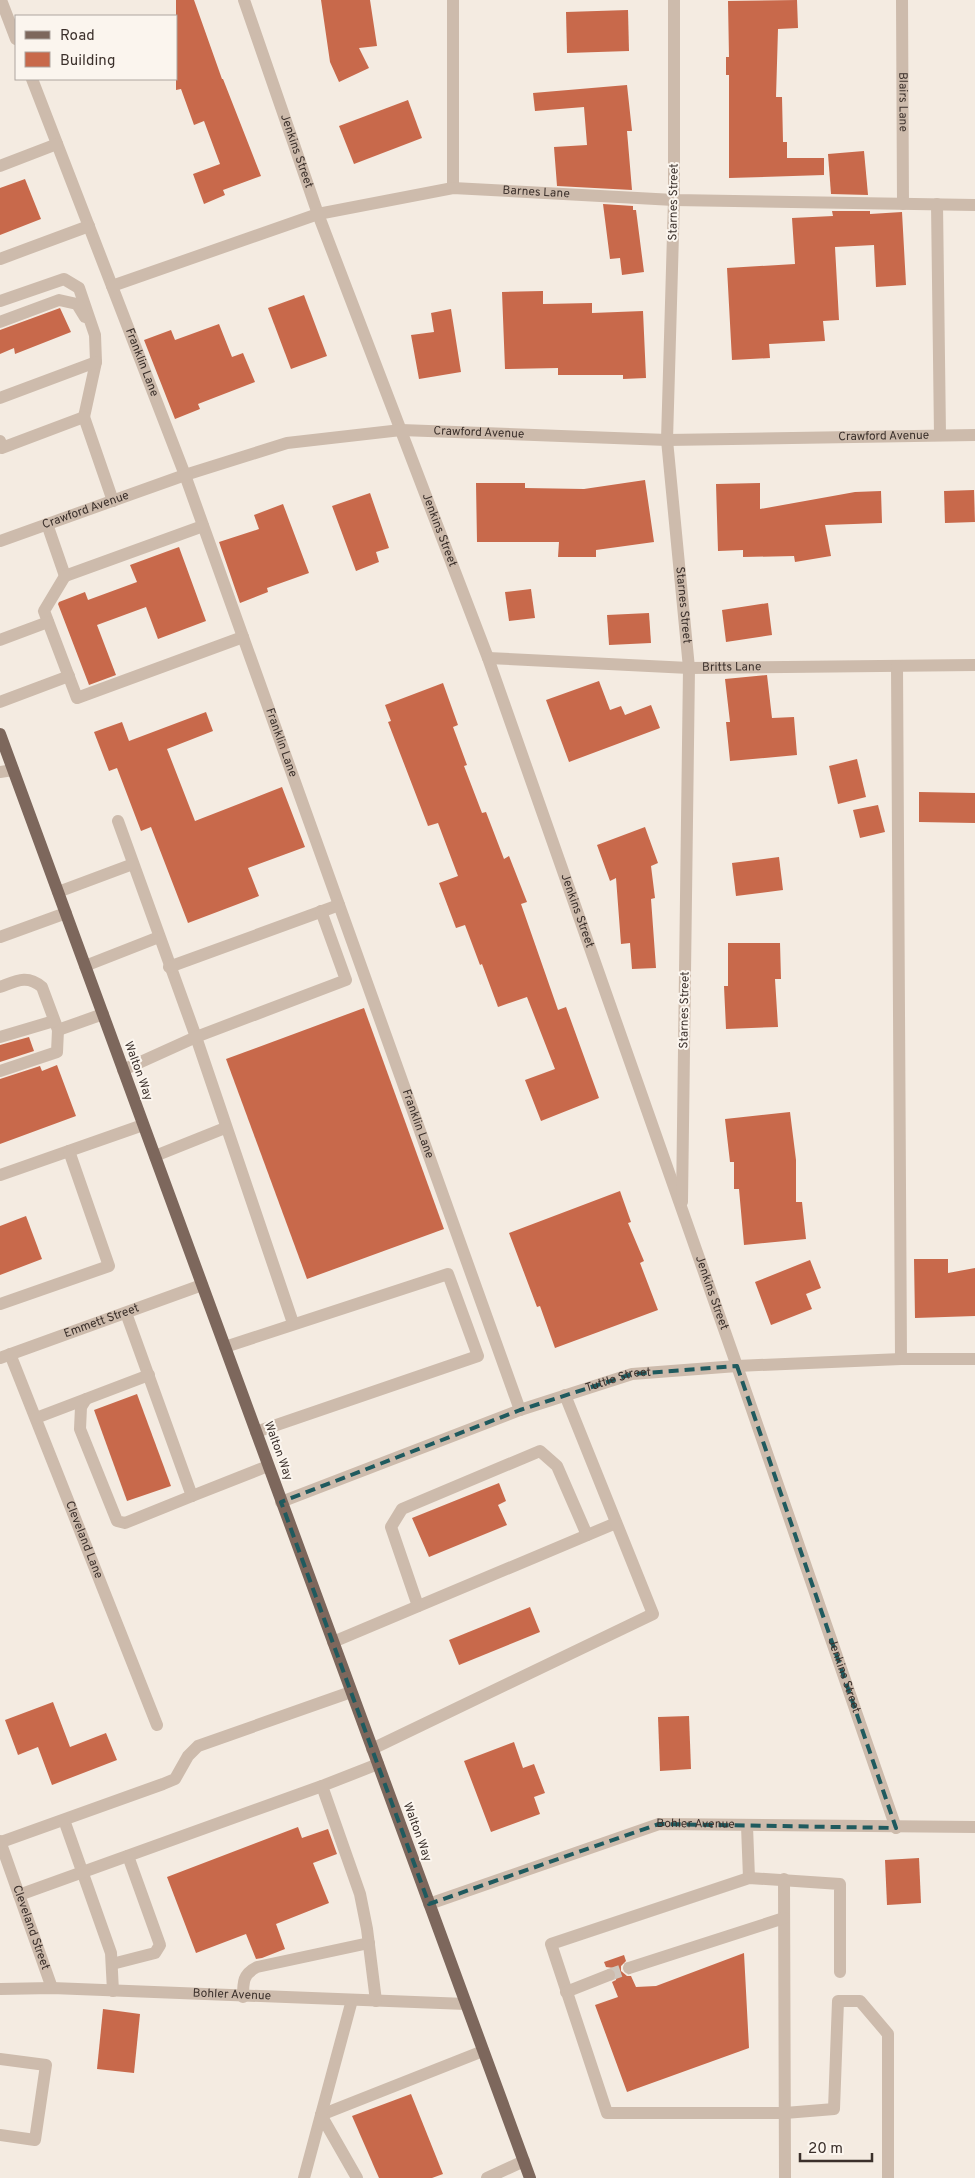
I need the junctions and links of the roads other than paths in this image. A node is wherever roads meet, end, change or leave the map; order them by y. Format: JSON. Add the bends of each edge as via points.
{"nodes":[{"id":1,"x":1,"y":0,"type":"edge"},
{"id":2,"x":244,"y":0,"type":"edge"},
{"id":3,"x":453,"y":0,"type":"edge"},
{"id":4,"x":674,"y":0,"type":"edge"},
{"id":5,"x":902,"y":0,"type":"edge"},
{"id":6,"x":15,"y":36,"type":"edge"},
{"id":7,"x":32,"y":80,"type":"edge"},
{"id":8,"x":57,"y":144,"type":"junction"},
{"id":9,"x":0,"y":166,"type":"edge"},
{"id":10,"x":453,"y":188,"type":"junction"},
{"id":11,"x":674,"y":200,"type":"junction"},
{"id":12,"x":903,"y":204,"type":"junction"},
{"id":13,"x":937,"y":204,"type":"junction"},
{"id":14,"x":975,"y":205,"type":"edge"},
{"id":15,"x":318,"y":214,"type":"junction"},
{"id":16,"x":89,"y":226,"type":"junction"},
{"id":17,"x":0,"y":259,"type":"edge"},
{"id":18,"x":112,"y":286,"type":"junction"},
{"id":19,"x":0,"y":301,"type":"edge"},
{"id":20,"x":0,"y":322,"type":"edge"},
{"id":21,"x":96,"y":335,"type":"junction"},
{"id":22,"x":96,"y":362,"type":"junction"},
{"id":23,"x":0,"y":398,"type":"edge"},
{"id":24,"x":84,"y":416,"type":"junction"},
{"id":25,"x":401,"y":430,"type":"junction"},
{"id":26,"x":940,"y":435,"type":"junction"},
{"id":27,"x":975,"y":435,"type":"edge"},
{"id":28,"x":667,"y":440,"type":"junction"},
{"id":29,"x":0,"y":441,"type":"edge"},
{"id":30,"x":185,"y":475,"type":"junction"},
{"id":31,"x":113,"y":500,"type":"junction"},
{"id":32,"x":47,"y":524,"type":"junction"},
{"id":33,"x":203,"y":526,"type":"junction"},
{"id":34,"x":0,"y":541,"type":"edge"},
{"id":35,"x":65,"y":576,"type":"junction"},
{"id":36,"x":48,"y":622,"type":"junction"},
{"id":37,"x":243,"y":637,"type":"junction"},
{"id":38,"x":0,"y":640,"type":"edge"},
{"id":39,"x":488,"y":658,"type":"junction"},
{"id":40,"x":975,"y":665,"type":"edge"},
{"id":41,"x":897,"y":666,"type":"junction"},
{"id":42,"x":689,"y":668,"type":"junction"},
{"id":43,"x":69,"y":676,"type":"junction"},
{"id":44,"x":0,"y":702,"type":"edge"},
{"id":45,"x":0,"y":734,"type":"edge"},
{"id":46,"x":13,"y":770,"type":"junction"},
{"id":47,"x":0,"y":772,"type":"edge"},
{"id":48,"x":118,"y":821,"type":"dead end"},
{"id":49,"x":133,"y":864,"type":"junction"},
{"id":50,"x":58,"y":892,"type":"junction"},
{"id":51,"x":339,"y":905,"type":"junction"},
{"id":52,"x":321,"y":912,"type":"junction"},
{"id":53,"x":66,"y":913,"type":"junction"},
{"id":54,"x":0,"y":937,"type":"edge"},
{"id":55,"x":159,"y":937,"type":"junction"},
{"id":56,"x":85,"y":966,"type":"junction"},
{"id":57,"x":169,"y":967,"type":"junction"},
{"id":58,"x":0,"y":987,"type":"edge"},
{"id":59,"x":103,"y":1014,"type":"junction"},
{"id":60,"x":56,"y":1025,"type":"junction"},
{"id":61,"x":0,"y":1037,"type":"edge"},
{"id":62,"x":196,"y":1037,"type":"junction"},
{"id":63,"x":124,"y":1070,"type":"junction"},
{"id":64,"x":0,"y":1072,"type":"edge"},
{"id":65,"x":143,"y":1125,"type":"junction"},
{"id":66,"x":225,"y":1128,"type":"junction"},
{"id":67,"x":69,"y":1151,"type":"junction"},
{"id":68,"x":155,"y":1156,"type":"junction"},
{"id":69,"x":0,"y":1175,"type":"edge"},
{"id":70,"x":682,"y":1212,"type":"junction"},
{"id":71,"x":202,"y":1285,"type":"junction"},
{"id":72,"x":0,"y":1304,"type":"edge"},
{"id":73,"x":126,"y":1312,"type":"junction"},
{"id":74,"x":293,"y":1323,"type":"junction"},
{"id":75,"x":225,"y":1347,"type":"junction"},
{"id":76,"x":5,"y":1356,"type":"edge"},
{"id":77,"x":901,"y":1359,"type":"junction"},
{"id":78,"x":975,"y":1359,"type":"edge"},
{"id":79,"x":737,"y":1366,"type":"junction"},
{"id":80,"x":149,"y":1375,"type":"junction"},
{"id":81,"x":565,"y":1395,"type":"junction"},
{"id":82,"x":86,"y":1399,"type":"junction"},
{"id":83,"x":520,"y":1410,"type":"junction"},
{"id":84,"x":36,"y":1418,"type":"junction"},
{"id":85,"x":256,"y":1432,"type":"junction"},
{"id":86,"x":268,"y":1466,"type":"junction"},
{"id":87,"x":192,"y":1496,"type":"junction"},
{"id":88,"x":282,"y":1502,"type":"junction"},
{"id":89,"x":616,"y":1523,"type":"junction"},
{"id":90,"x":587,"y":1535,"type":"junction"},
{"id":91,"x":418,"y":1606,"type":"junction"},
{"id":92,"x":333,"y":1642,"type":"junction"},
{"id":93,"x":351,"y":1692,"type":"junction"},
{"id":94,"x":157,"y":1725,"type":"dead end"},
{"id":95,"x":372,"y":1749,"type":"junction"},
{"id":96,"x":378,"y":1764,"type":"junction"},
{"id":97,"x":322,"y":1786,"type":"junction"},
{"id":98,"x":64,"y":1820,"type":"junction"},
{"id":99,"x":747,"y":1826,"type":"junction"},
{"id":100,"x":975,"y":1827,"type":"edge"},
{"id":101,"x":896,"y":1828,"type":"junction"},
{"id":102,"x":0,"y":1841,"type":"edge"},
{"id":103,"x":128,"y":1856,"type":"junction"},
{"id":104,"x":82,"y":1872,"type":"junction"},
{"id":105,"x":749,"y":1878,"type":"junction"},
{"id":106,"x":784,"y":1879,"type":"junction"},
{"id":107,"x":19,"y":1895,"type":"junction"},
{"id":108,"x":429,"y":1904,"type":"junction"},
{"id":109,"x":784,"y":1918,"type":"junction"},
{"id":110,"x":369,"y":1943,"type":"junction"},
{"id":111,"x":112,"y":1964,"type":"junction"},
{"id":112,"x":628,"y":1968,"type":"tunnel mouth"},
{"id":113,"x":840,"y":1972,"type":"dead end"},
{"id":114,"x":609,"y":1975,"type":"tunnel mouth"},
{"id":115,"x":52,"y":1988,"type":"junction"},
{"id":116,"x":0,"y":1989,"type":"edge"},
{"id":117,"x":113,"y":1991,"type":"junction"},
{"id":118,"x":566,"y":1992,"type":"junction"},
{"id":119,"x":243,"y":1997,"type":"junction"},
{"id":120,"x":352,"y":2000,"type":"junction"},
{"id":121,"x":376,"y":2001,"type":"junction"},
{"id":122,"x":466,"y":2004,"type":"junction"},
{"id":123,"x":483,"y":2050,"type":"junction"},
{"id":124,"x":0,"y":2059,"type":"edge"},
{"id":125,"x":785,"y":2113,"type":"junction"},
{"id":126,"x":321,"y":2115,"type":"junction"},
{"id":127,"x":0,"y":2135,"type":"edge"},
{"id":128,"x":524,"y":2161,"type":"junction"},
{"id":129,"x":304,"y":2178,"type":"edge"},
{"id":130,"x":358,"y":2178,"type":"edge"},
{"id":131,"x":487,"y":2178,"type":"edge"},
{"id":132,"x":530,"y":2178,"type":"edge"},
{"id":133,"x":785,"y":2178,"type":"edge"},
{"id":134,"x":888,"y":2178,"type":"edge"}],
"edges":[{"from":1,"to":6,"type":"street"},
{"from":2,"to":15,"type":"street","name":"Jenkins Street"},
{"from":3,"to":10,"type":"street"},
{"from":4,"to":11,"type":"street","name":"Starnes Street"},
{"from":5,"to":12,"type":"street","name":"Blairs Lane"},
{"from":7,"to":8,"type":"street","name":"Franklin Lane"},
{"from":8,"to":9,"type":"street"},
{"from":8,"to":16,"type":"street","name":"Franklin Lane"},
{"from":10,"to":11,"type":"street","name":"Barnes Lane"},
{"from":10,"to":15,"type":"street","name":"Barnes Lane"},
{"from":11,"to":12,"type":"street","name":"Barnes Lane"},
{"from":11,"to":28,"type":"street","name":"Starnes Street"},
{"from":12,"to":13,"type":"street","name":"Barnes Lane"},
{"from":13,"to":14,"type":"street","name":"Barnes Lane"},
{"from":13,"to":26,"type":"street"},
{"from":15,"to":18,"type":"street","name":"Barnes Lane"},
{"from":15,"to":25,"type":"street","name":"Jenkins Street"},
{"from":16,"to":17,"type":"street"},
{"from":16,"to":18,"type":"street","name":"Franklin Lane"},
{"from":18,"to":30,"type":"street","name":"Franklin Lane"},
{"from":19,"to":21,"type":"street","via":[[64,279],[79,288]]},
{"from":20,"to":21,"type":"street","via":[[59,300],[77,304]]},
{"from":21,"to":22,"type":"street"},
{"from":22,"to":23,"type":"street"},
{"from":22,"to":24,"type":"street"},
{"from":24,"to":29,"type":"street","via":[[2,448]]},
{"from":24,"to":31,"type":"street"},
{"from":25,"to":28,"type":"street","name":"Crawford Avenue"},
{"from":25,"to":30,"type":"street","name":"Crawford Avenue","via":[[287,443]]},
{"from":25,"to":39,"type":"street","name":"Jenkins Street"},
{"from":26,"to":27,"type":"street","name":"Crawford Avenue"},
{"from":26,"to":28,"type":"street","name":"Crawford Avenue"},
{"from":28,"to":42,"type":"street","name":"Starnes Street"},
{"from":30,"to":31,"type":"street","name":"Crawford Avenue"},
{"from":30,"to":33,"type":"street","name":"Franklin Lane"},
{"from":31,"to":32,"type":"street","name":"Crawford Avenue"},
{"from":32,"to":34,"type":"street","name":"Crawford Avenue"},
{"from":32,"to":35,"type":"street"},
{"from":33,"to":35,"type":"street"},
{"from":33,"to":37,"type":"street","name":"Franklin Lane"},
{"from":35,"to":36,"type":"street","via":[[44,611]]},
{"from":36,"to":38,"type":"street"},
{"from":36,"to":43,"type":"street"},
{"from":37,"to":43,"type":"street","via":[[77,698]]},
{"from":37,"to":51,"type":"street","name":"Franklin Lane"},
{"from":39,"to":42,"type":"street","name":"Britts Lane"},
{"from":39,"to":70,"type":"street","name":"Jenkins Street"},
{"from":40,"to":41,"type":"street","name":"Britts Lane"},
{"from":41,"to":42,"type":"street","name":"Britts Lane"},
{"from":41,"to":77,"type":"street"},
{"from":42,"to":70,"type":"street","name":"Starnes Street"},
{"from":43,"to":44,"type":"street"},
{"from":45,"to":46,"type":"main road","name":"Walton Way"},
{"from":46,"to":47,"type":"street"},
{"from":46,"to":50,"type":"main road","name":"Walton Way"},
{"from":48,"to":49,"type":"street"},
{"from":49,"to":50,"type":"street"},
{"from":49,"to":55,"type":"street"},
{"from":50,"to":53,"type":"main road","name":"Walton Way"},
{"from":51,"to":52,"type":"street"},
{"from":51,"to":83,"type":"street","name":"Franklin Lane"},
{"from":52,"to":57,"type":"street"},
{"from":52,"to":62,"type":"street","via":[[346,980]]},
{"from":53,"to":54,"type":"street"},
{"from":53,"to":56,"type":"main road","name":"Walton Way"},
{"from":55,"to":56,"type":"street"},
{"from":55,"to":57,"type":"street"},
{"from":56,"to":59,"type":"main road","name":"Walton Way"},
{"from":57,"to":62,"type":"street"},
{"from":58,"to":60,"type":"street","via":[[24,978],[36,982],[42,987]]},
{"from":59,"to":60,"type":"street"},
{"from":59,"to":63,"type":"main road","name":"Walton Way"},
{"from":60,"to":61,"type":"street"},
{"from":60,"to":64,"type":"street","via":[[57,1052]]},
{"from":62,"to":63,"type":"street"},
{"from":62,"to":66,"type":"street"},
{"from":63,"to":65,"type":"main road","name":"Walton Way"},
{"from":65,"to":67,"type":"street"},
{"from":65,"to":68,"type":"main road","name":"Walton Way"},
{"from":66,"to":68,"type":"street"},
{"from":66,"to":74,"type":"street"},
{"from":67,"to":69,"type":"street"},
{"from":67,"to":72,"type":"street","via":[[109,1266]]},
{"from":68,"to":71,"type":"main road","name":"Walton Way"},
{"from":70,"to":79,"type":"street","name":"Jenkins Street"},
{"from":71,"to":73,"type":"street","name":"Emmett Street"},
{"from":71,"to":75,"type":"main road","name":"Walton Way"},
{"from":73,"to":76,"type":"street","name":"Emmett Street"},
{"from":73,"to":80,"type":"street"},
{"from":74,"to":75,"type":"street"},
{"from":74,"to":85,"type":"street","via":[[448,1274],[478,1356]]},
{"from":75,"to":85,"type":"main road","name":"Walton Way"},
{"from":76,"to":84,"type":"street","name":"Cleveland Lane"},
{"from":77,"to":78,"type":"street","name":"Tuttle Street"},
{"from":77,"to":79,"type":"street","name":"Tuttle Street"},
{"from":79,"to":81,"type":"street","name":"Tuttle Street","via":[[632,1374]]},
{"from":79,"to":101,"type":"street","name":"Jenkins Street"},
{"from":80,"to":82,"type":"street"},
{"from":80,"to":87,"type":"street"},
{"from":81,"to":83,"type":"street","name":"Tuttle Street"},
{"from":81,"to":89,"type":"street"},
{"from":82,"to":84,"type":"street"},
{"from":82,"to":87,"type":"street","via":[[81,1407],[80,1429],[116,1521],[124,1523]]},
{"from":83,"to":88,"type":"street","name":"Tuttle Street"},
{"from":84,"to":94,"type":"street","name":"Cleveland Lane"},
{"from":85,"to":86,"type":"main road","name":"Walton Way"},
{"from":86,"to":87,"type":"street"},
{"from":86,"to":88,"type":"main road","name":"Walton Way"},
{"from":88,"to":92,"type":"main road","name":"Walton Way"},
{"from":89,"to":90,"type":"street"},
{"from":89,"to":95,"type":"street","via":[[652,1614]]},
{"from":90,"to":91,"type":"street"},
{"from":90,"to":91,"type":"street","via":[[557,1466],[540,1451],[420,1501],[402,1509],[391,1527]]},
{"from":91,"to":92,"type":"street"},
{"from":92,"to":93,"type":"main road","name":"Walton Way"},
{"from":93,"to":95,"type":"main road","name":"Walton Way"},
{"from":93,"to":98,"type":"street","via":[[198,1746],[175,1779]]},
{"from":95,"to":96,"type":"main road","name":"Walton Way"},
{"from":96,"to":97,"type":"street"},
{"from":96,"to":108,"type":"main road","name":"Walton Way"},
{"from":97,"to":103,"type":"street"},
{"from":97,"to":110,"type":"street","via":[[360,1894]]},
{"from":98,"to":102,"type":"street"},
{"from":98,"to":104,"type":"street"},
{"from":99,"to":101,"type":"street","name":"Bohler Avenue"},
{"from":99,"to":105,"type":"street"},
{"from":99,"to":108,"type":"street","name":"Bohler Avenue","via":[[659,1824]]},
{"from":100,"to":101,"type":"street","name":"Bohler Avenue"},
{"from":102,"to":107,"type":"street","name":"Cleveland Street"},
{"from":103,"to":104,"type":"street"},
{"from":103,"to":111,"type":"street","via":[[160,1945],[155,1953]]},
{"from":104,"to":107,"type":"street"},
{"from":104,"to":111,"type":"street"},
{"from":105,"to":106,"type":"street"},
{"from":105,"to":118,"type":"street","via":[[551,1944]]},
{"from":106,"to":109,"type":"street"},
{"from":106,"to":113,"type":"street","via":[[840,1884]]},
{"from":107,"to":115,"type":"street","name":"Cleveland Street"},
{"from":108,"to":122,"type":"main road","name":"Walton Way"},
{"from":109,"to":112,"type":"street"},
{"from":109,"to":125,"type":"street"},
{"from":110,"to":119,"type":"street","via":[[257,1967],[243,1979]]},
{"from":110,"to":121,"type":"street"},
{"from":111,"to":117,"type":"street"},
{"from":114,"to":118,"type":"street"},
{"from":115,"to":116,"type":"street","name":"Bohler Avenue"},
{"from":115,"to":117,"type":"street","name":"Bohler Avenue"},
{"from":117,"to":119,"type":"street","name":"Bohler Avenue"},
{"from":118,"to":125,"type":"street","via":[[607,2113]]},
{"from":119,"to":120,"type":"street","name":"Bohler Avenue"},
{"from":120,"to":121,"type":"street","name":"Bohler Avenue"},
{"from":120,"to":126,"type":"street"},
{"from":121,"to":122,"type":"street","name":"Bohler Avenue"},
{"from":122,"to":123,"type":"main road","name":"Walton Way"},
{"from":123,"to":126,"type":"street"},
{"from":123,"to":128,"type":"main road","name":"Walton Way"},
{"from":124,"to":127,"type":"street","via":[[46,2065],[35,2140]]},
{"from":125,"to":133,"type":"street"},
{"from":125,"to":134,"type":"street","via":[[834,2109],[838,2001],[860,2001],[888,2034]]},
{"from":126,"to":129,"type":"street"},
{"from":126,"to":130,"type":"street"},
{"from":128,"to":131,"type":"street"},
{"from":128,"to":132,"type":"main road","name":"Walton Way"}]}
